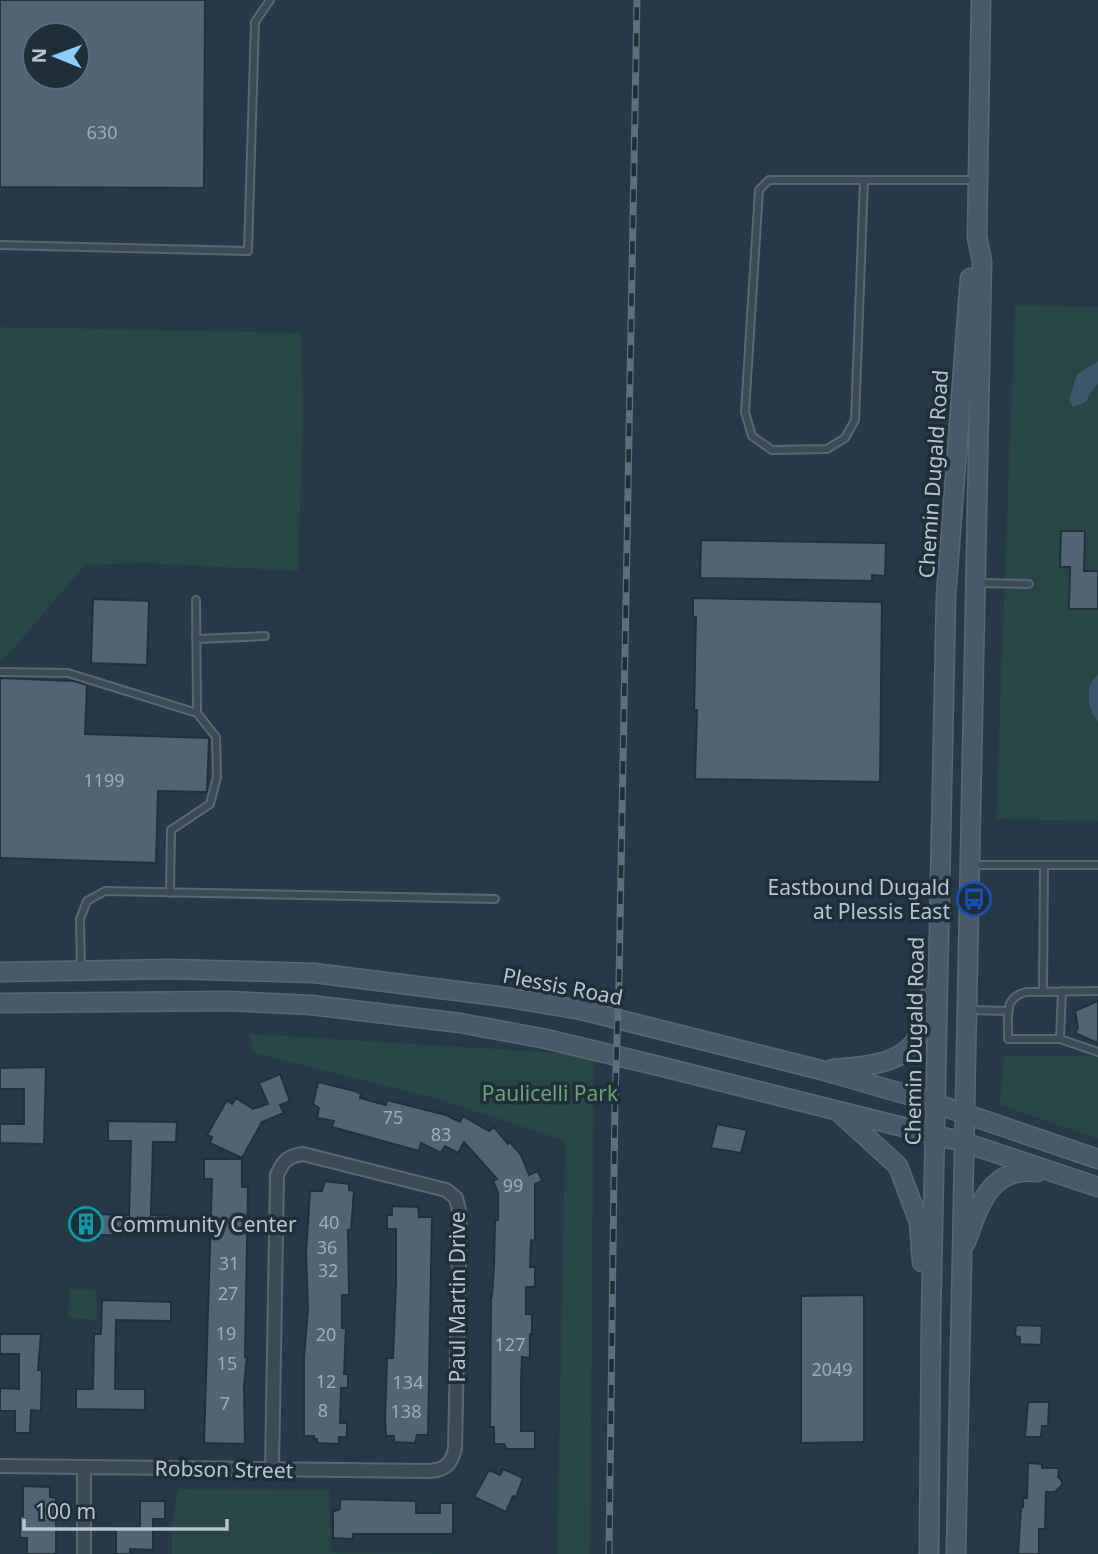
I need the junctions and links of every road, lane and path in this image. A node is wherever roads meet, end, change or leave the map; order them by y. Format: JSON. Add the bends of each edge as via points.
{"nodes":[{"id":1,"x":270,"y":0,"type":"edge"},
{"id":2,"x":981,"y":0,"type":"edge"},
{"id":3,"x":864,"y":180,"type":"junction"},
{"id":4,"x":978,"y":180,"type":"junction"},
{"id":5,"x":977,"y":237,"type":"junction"},
{"id":6,"x":0,"y":245,"type":"edge"},
{"id":7,"x":974,"y":583,"type":"junction"},
{"id":8,"x":1029,"y":584,"type":"dead end"},
{"id":9,"x":946,"y":596,"type":"junction"},
{"id":10,"x":196,"y":600,"type":"dead end"},
{"id":11,"x":265,"y":636,"type":"dead end"},
{"id":12,"x":196,"y":639,"type":"junction"},
{"id":13,"x":0,"y":672,"type":"edge"},
{"id":14,"x":197,"y":713,"type":"junction"},
{"id":15,"x":940,"y":862,"type":"junction"},
{"id":16,"x":970,"y":865,"type":"junction"},
{"id":17,"x":1098,"y":865,"type":"edge"},
{"id":18,"x":1044,"y":866,"type":"junction"},
{"id":19,"x":170,"y":893,"type":"junction"},
{"id":20,"x":495,"y":899,"type":"dead end"},
{"id":21,"x":939,"y":960,"type":"junction"},
{"id":22,"x":81,"y":971,"type":"junction"},
{"id":23,"x":0,"y":972,"type":"edge"},
{"id":24,"x":1098,"y":991,"type":"edge"},
{"id":25,"x":1043,"y":992,"type":"junction"},
{"id":26,"x":1062,"y":992,"type":"junction"},
{"id":27,"x":0,"y":1003,"type":"edge"},
{"id":28,"x":967,"y":1010,"type":"junction"},
{"id":29,"x":1009,"y":1011,"type":"junction"},
{"id":30,"x":1060,"y":1039,"type":"junction"},
{"id":31,"x":1098,"y":1052,"type":"edge"},
{"id":32,"x":821,"y":1070,"type":"junction"},
{"id":33,"x":936,"y":1104,"type":"junction"},
{"id":34,"x":837,"y":1111,"type":"junction"},
{"id":35,"x":965,"y":1112,"type":"junction"},
{"id":36,"x":936,"y":1136,"type":"junction"},
{"id":37,"x":963,"y":1142,"type":"junction"},
{"id":38,"x":1098,"y":1159,"type":"edge"},
{"id":39,"x":1062,"y":1175,"type":"junction"},
{"id":40,"x":1098,"y":1187,"type":"edge"},
{"id":41,"x":961,"y":1259,"type":"junction"},
{"id":42,"x":931,"y":1319,"type":"junction"},
{"id":43,"x":0,"y":1466,"type":"edge"},
{"id":44,"x":448,"y":1466,"type":"joint"},
{"id":45,"x":84,"y":1467,"type":"junction"},
{"id":46,"x":272,"y":1470,"type":"junction"},
{"id":47,"x":84,"y":1554,"type":"edge"},
{"id":48,"x":929,"y":1554,"type":"edge"},
{"id":49,"x":956,"y":1554,"type":"edge"}],
"edges":[{"from":1,"to":6,"type":"lane","via":[[255,22],[248,251]]},
{"from":2,"to":4,"type":"main road","name":"Chemin Dugald Road"},
{"from":3,"to":3,"type":"lane","via":[[769,180],[759,190],[745,412],[752,436],[772,450],[827,449],[845,438],[855,419]]},
{"from":3,"to":4,"type":"lane"},
{"from":4,"to":5,"type":"main road","name":"Chemin Dugald Road"},
{"from":5,"to":7,"type":"main road","name":"Chemin Dugald Road","via":[[982,261]]},
{"from":5,"to":9,"type":"main road","name":"Chemin Dugald Road"},
{"from":7,"to":8,"type":"lane"},
{"from":7,"to":9,"type":"main road","via":[[959,586]]},
{"from":7,"to":16,"type":"main road","name":"Chemin Dugald Road"},
{"from":9,"to":15,"type":"main road","name":"Chemin Dugald Road"},
{"from":10,"to":12,"type":"lane"},
{"from":11,"to":12,"type":"lane"},
{"from":12,"to":14,"type":"lane"},
{"from":13,"to":14,"type":"lane","via":[[68,673]]},
{"from":14,"to":19,"type":"lane","via":[[216,737],[217,777],[210,804],[171,830]]},
{"from":15,"to":16,"type":"main road"},
{"from":15,"to":21,"type":"main road","name":"Chemin Dugald Road"},
{"from":16,"to":18,"type":"lane"},
{"from":16,"to":28,"type":"main road","name":"Chemin Dugald Road"},
{"from":17,"to":18,"type":"lane"},
{"from":18,"to":25,"type":"lane"},
{"from":19,"to":20,"type":"lane"},
{"from":19,"to":22,"type":"lane","via":[[105,891],[87,901],[80,919]]},
{"from":21,"to":32,"type":"main road","via":[[922,1030],[914,1043],[883,1064]]},
{"from":21,"to":33,"type":"main road","name":"Chemin Dugald Road"},
{"from":22,"to":23,"type":"main road","name":"Plessis Road"},
{"from":22,"to":32,"type":"main road","name":"Plessis Road","via":[[314,973],[505,997],[581,1010]]},
{"from":24,"to":26,"type":"lane"},
{"from":25,"to":26,"type":"lane"},
{"from":25,"to":29,"type":"lane","via":[[1015,995]]},
{"from":26,"to":30,"type":"lane"},
{"from":27,"to":34,"type":"main road","via":[[228,1001],[391,1013],[546,1039]]},
{"from":28,"to":29,"type":"lane"},
{"from":28,"to":35,"type":"main road","name":"Chemin Dugald Road"},
{"from":29,"to":30,"type":"lane","via":[[1008,1039]]},
{"from":30,"to":31,"type":"lane"},
{"from":32,"to":33,"type":"main road","name":"Plessis Road"},
{"from":33,"to":35,"type":"main road","name":"Plessis Road"},
{"from":33,"to":36,"type":"main road","name":"Chemin Dugald Road"},
{"from":34,"to":36,"type":"main road"},
{"from":34,"to":42,"type":"main road","via":[[898,1166],[919,1222],[923,1287]]},
{"from":35,"to":37,"type":"main road","name":"Chemin Dugald Road"},
{"from":35,"to":38,"type":"main road","name":"Plessis Road"},
{"from":36,"to":37,"type":"main road"},
{"from":36,"to":42,"type":"main road","name":"Chemin Dugald Road"},
{"from":37,"to":39,"type":"main road"},
{"from":37,"to":41,"type":"main road","name":"Chemin Dugald Road"},
{"from":39,"to":40,"type":"main road"},
{"from":39,"to":41,"type":"main road","via":[[1029,1171],[1003,1176],[986,1193]]},
{"from":41,"to":49,"type":"main road","name":"Chemin Dugald Road"},
{"from":42,"to":48,"type":"main road","name":"Chemin Dugald Road"},
{"from":43,"to":45,"type":"street","name":"Robson Street"},
{"from":44,"to":46,"type":"street","name":"Robson Street","via":[[439,1471]]},
{"from":44,"to":46,"type":"street","name":"Paul Martin Drive","via":[[455,1448],[460,1214],[456,1198],[446,1190],[303,1154],[282,1163],[277,1175]]},
{"from":45,"to":46,"type":"street","name":"Robson Street"},
{"from":45,"to":47,"type":"street"}]}
